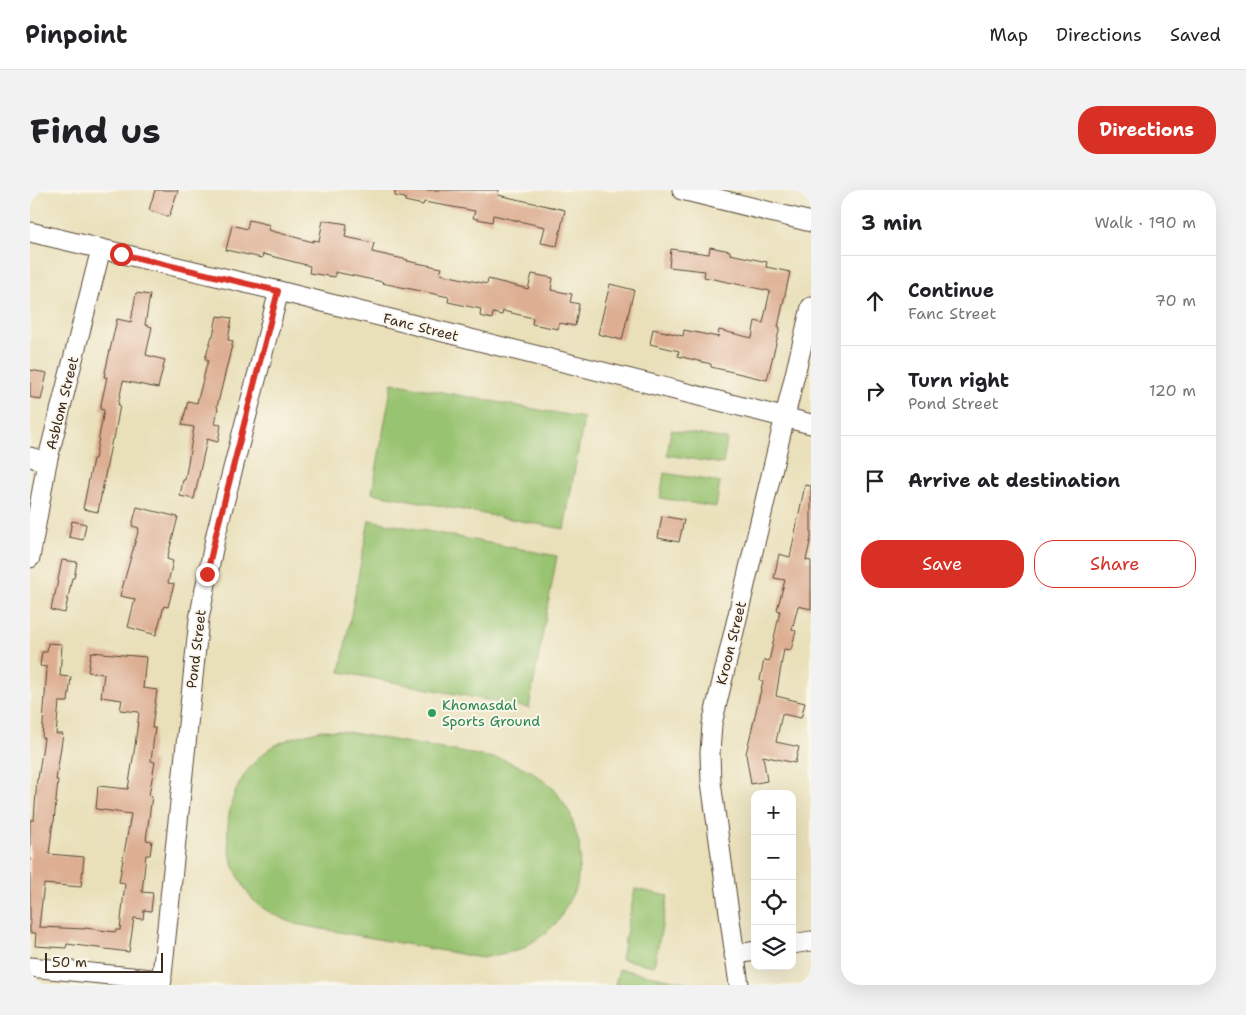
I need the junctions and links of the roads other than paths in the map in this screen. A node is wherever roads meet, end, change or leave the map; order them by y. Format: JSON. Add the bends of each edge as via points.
{"nodes":[{"id":1,"x":682,"y":190,"type":"edge"},
{"id":2,"x":811,"y":222,"type":"edge"},
{"id":3,"x":30,"y":232,"type":"edge"},
{"id":4,"x":101,"y":249,"type":"junction"},
{"id":5,"x":278,"y":291,"type":"junction"},
{"id":6,"x":811,"y":307,"type":"edge"},
{"id":7,"x":785,"y":417,"type":"junction"},
{"id":8,"x":811,"y":424,"type":"edge"},
{"id":9,"x":39,"y":459,"type":"edge"},
{"id":10,"x":30,"y":558,"type":"edge"},
{"id":11,"x":811,"y":941,"type":"edge"},
{"id":12,"x":796,"y":943,"type":"edge"},
{"id":13,"x":751,"y":952,"type":"edge"},
{"id":14,"x":734,"y":955,"type":"junction"},
{"id":15,"x":30,"y":967,"type":"edge"},
{"id":16,"x":161,"y":983,"type":"edge"},
{"id":17,"x":738,"y":985,"type":"edge"}],
"edges":[{"from":1,"to":2,"type":"street"},
{"from":3,"to":4,"type":"street","name":"Fanc Street"},
{"from":4,"to":5,"type":"street","name":"Fanc Street"},
{"from":4,"to":9,"type":"street","name":"Asblom Street"},
{"from":5,"to":7,"type":"street","name":"Fanc Street"},
{"from":5,"to":16,"type":"street","name":"Pond Street","via":[[216,534],[199,619]]},
{"from":6,"to":7,"type":"street","name":"Kroon Street"},
{"from":7,"to":8,"type":"street","name":"Fanc Street"},
{"from":7,"to":14,"type":"street","name":"Kroon Street","via":[[712,724],[711,782]]},
{"from":9,"to":10,"type":"street","name":"Asblom Street"},
{"from":11,"to":12,"type":"street"},
{"from":13,"to":14,"type":"street"},
{"from":14,"to":17,"type":"street","name":"Kroon Street"},
{"from":15,"to":16,"type":"street"}]}
